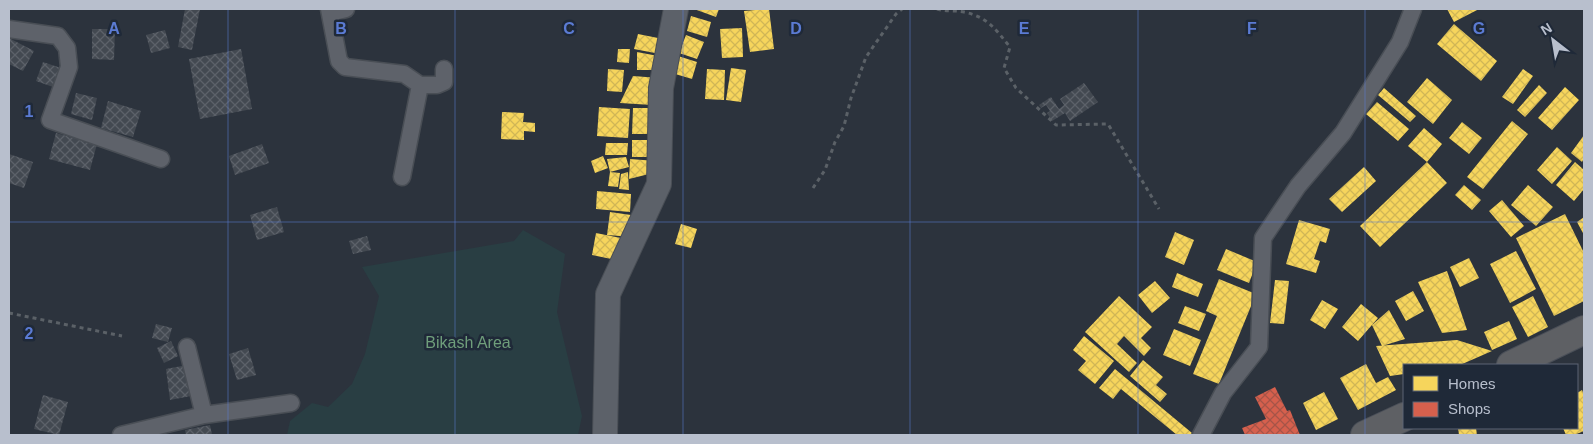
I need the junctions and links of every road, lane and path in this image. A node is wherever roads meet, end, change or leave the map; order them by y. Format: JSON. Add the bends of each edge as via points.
{"nodes":[{"id":1,"x":346,"y":9,"type":"edge"},
{"id":2,"x":676,"y":9,"type":"edge"},
{"id":3,"x":902,"y":9,"type":"edge"},
{"id":4,"x":937,"y":9,"type":"edge"},
{"id":5,"x":1413,"y":9,"type":"edge"},
{"id":6,"x":329,"y":11,"type":"edge"},
{"id":7,"x":9,"y":29,"type":"edge"},
{"id":8,"x":444,"y":70,"type":"dead end"},
{"id":9,"x":420,"y":85,"type":"junction"},
{"id":10,"x":161,"y":159,"type":"dead end"},
{"id":11,"x":402,"y":176,"type":"dead end"},
{"id":12,"x":813,"y":188,"type":"dead end"},
{"id":13,"x":1159,"y":209,"type":"dead end"},
{"id":14,"x":9,"y":313,"type":"edge"},
{"id":15,"x":1584,"y":330,"type":"edge"},
{"id":16,"x":122,"y":336,"type":"dead end"},
{"id":17,"x":187,"y":346,"type":"dead end"},
{"id":18,"x":1584,"y":350,"type":"edge"},
{"id":19,"x":1513,"y":364,"type":"edge"},
{"id":20,"x":1554,"y":364,"type":"edge"},
{"id":21,"x":291,"y":403,"type":"dead end"},
{"id":22,"x":204,"y":416,"type":"junction"},
{"id":23,"x":1403,"y":416,"type":"edge"},
{"id":24,"x":1419,"y":429,"type":"edge"},
{"id":25,"x":121,"y":435,"type":"edge"},
{"id":26,"x":605,"y":435,"type":"edge"},
{"id":27,"x":1201,"y":435,"type":"edge"},
{"id":28,"x":1365,"y":435,"type":"edge"},
{"id":29,"x":1405,"y":435,"type":"edge"}],
"edges":[{"from":1,"to":6,"type":"street"},
{"from":2,"to":26,"type":"street","via":[[661,88],[659,184],[608,294]]},
{"from":3,"to":12,"type":"path","via":[[866,58],[844,126],[826,170]]},
{"from":4,"to":13,"type":"path","via":[[964,12],[987,21],[1010,47],[1004,68],[1016,88],[1056,125],[1108,124]]},
{"from":5,"to":27,"type":"street","via":[[1400,42],[1343,133],[1298,186],[1263,238],[1259,348],[1223,393]]},
{"from":6,"to":9,"type":"street","via":[[339,61],[346,67],[404,74]]},
{"from":7,"to":10,"type":"street","via":[[58,36],[67,48],[69,66],[50,120]]},
{"from":8,"to":9,"type":"street","via":[[444,82]]},
{"from":9,"to":11,"type":"street"},
{"from":14,"to":16,"type":"path"},
{"from":15,"to":19,"type":"highway"},
{"from":17,"to":22,"type":"street"},
{"from":18,"to":20,"type":"highway"},
{"from":21,"to":22,"type":"street"},
{"from":22,"to":25,"type":"street"},
{"from":23,"to":28,"type":"highway"},
{"from":24,"to":29,"type":"highway"}]}
